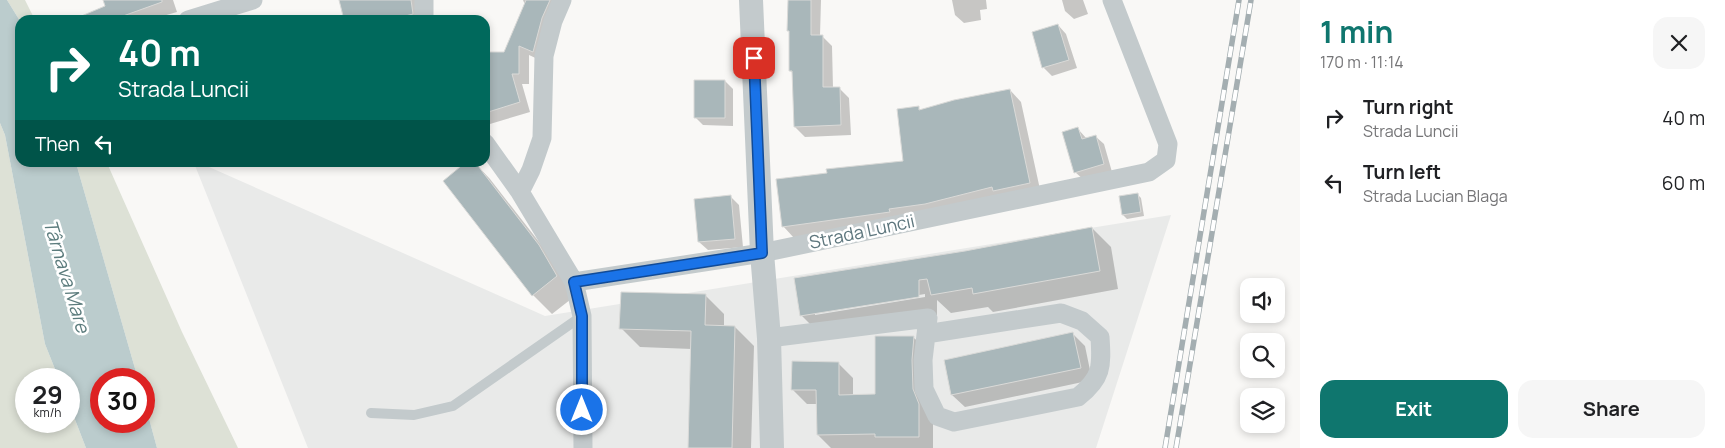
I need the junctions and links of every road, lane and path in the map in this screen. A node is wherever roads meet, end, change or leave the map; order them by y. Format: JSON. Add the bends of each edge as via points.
{"nodes":[{"id":1,"x":253,"y":0,"type":"edge"},
{"id":2,"x":424,"y":0,"type":"edge"},
{"id":3,"x":562,"y":0,"type":"edge"},
{"id":4,"x":751,"y":0,"type":"edge"},
{"id":5,"x":1112,"y":0,"type":"edge"},
{"id":6,"x":204,"y":15,"type":"edge"},
{"id":7,"x":424,"y":15,"type":"edge"},
{"id":8,"x":490,"y":150,"type":"edge"},
{"id":9,"x":520,"y":192,"type":"junction"},
{"id":10,"x":762,"y":253,"type":"junction"},
{"id":11,"x":574,"y":282,"type":"junction"},
{"id":12,"x":582,"y":316,"type":"junction"},
{"id":13,"x":926,"y":334,"type":"junction"},
{"id":14,"x":769,"y":338,"type":"junction"},
{"id":15,"x":371,"y":413,"type":"dead end"},
{"id":16,"x":582,"y":448,"type":"edge"},
{"id":17,"x":772,"y":448,"type":"edge"}],
"edges":[{"from":1,"to":6,"type":"street"},
{"from":2,"to":7,"type":"street"},
{"from":3,"to":9,"type":"street","via":[[544,56],[542,138]]},
{"from":4,"to":10,"type":"street"},
{"from":5,"to":10,"type":"street","name":"Strada Luncii","via":[[1168,144],[1166,160],[1149,172],[1129,177]]},
{"from":8,"to":9,"type":"street"},
{"from":9,"to":11,"type":"street"},
{"from":10,"to":11,"type":"street","name":"Strada Luncii"},
{"from":10,"to":14,"type":"street"},
{"from":11,"to":12,"type":"street"},
{"from":12,"to":15,"type":"lane","via":[[453,406],[414,415]]},
{"from":12,"to":16,"type":"street"},
{"from":13,"to":13,"type":"street","via":[[922,360],[924,389],[937,416],[954,422],[1078,397],[1092,386],[1102,365],[1100,337],[1082,321],[1061,313]]},
{"from":13,"to":14,"type":"street","via":[[928,318]]},
{"from":14,"to":17,"type":"street"}]}
